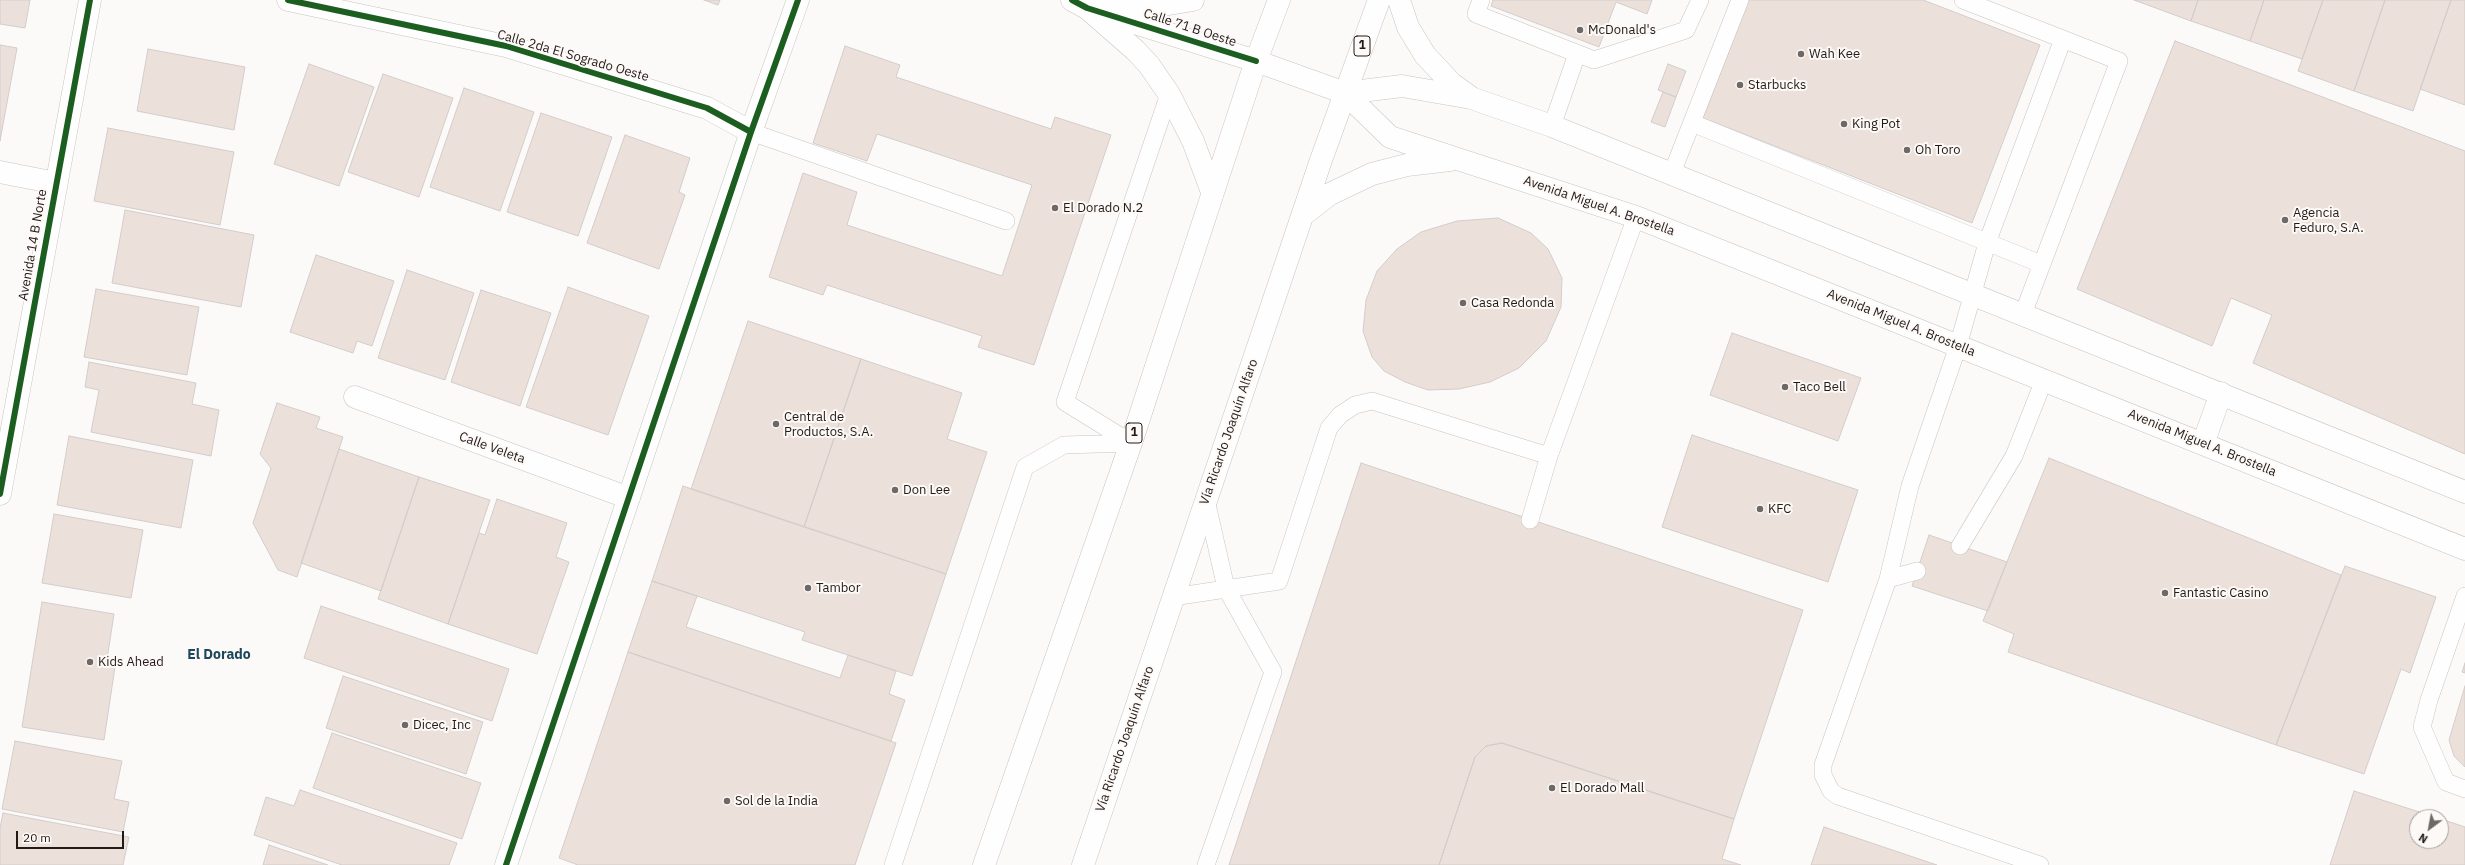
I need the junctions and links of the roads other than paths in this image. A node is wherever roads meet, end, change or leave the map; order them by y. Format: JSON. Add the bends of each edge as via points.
{"nodes":[{"id":1,"x":90,"y":0,"type":"edge"},
{"id":2,"x":288,"y":0,"type":"edge"},
{"id":3,"x":798,"y":0,"type":"edge"},
{"id":4,"x":1193,"y":0,"type":"edge"},
{"id":5,"x":1279,"y":0,"type":"edge"},
{"id":6,"x":1379,"y":0,"type":"edge"},
{"id":7,"x":1399,"y":0,"type":"edge"},
{"id":8,"x":1481,"y":0,"type":"edge"},
{"id":9,"x":1700,"y":0,"type":"edge"},
{"id":10,"x":1740,"y":0,"type":"edge"},
{"id":11,"x":1962,"y":0,"type":"edge"},
{"id":12,"x":1134,"y":3,"type":"edge"},
{"id":13,"x":1079,"y":4,"type":"edge"},
{"id":14,"x":2063,"y":39,"type":"junction"},
{"id":15,"x":1577,"y":54,"type":"junction"},
{"id":16,"x":1256,"y":61,"type":"junction"},
{"id":17,"x":1344,"y":92,"type":"junction"},
{"id":18,"x":1169,"y":94,"type":"junction"},
{"id":19,"x":1471,"y":98,"type":"junction"},
{"id":20,"x":1692,"y":123,"type":"junction"},
{"id":21,"x":1552,"y":126,"type":"junction"},
{"id":22,"x":751,"y":132,"type":"junction"},
{"id":23,"x":1459,"y":159,"type":"junction"},
{"id":24,"x":0,"y":172,"type":"edge"},
{"id":25,"x":1672,"y":173,"type":"junction"},
{"id":26,"x":56,"y":182,"type":"junction"},
{"id":27,"x":1212,"y":192,"type":"junction"},
{"id":28,"x":1303,"y":215,"type":"junction"},
{"id":29,"x":1636,"y":217,"type":"junction"},
{"id":30,"x":1006,"y":221,"type":"dead end"},
{"id":31,"x":1987,"y":243,"type":"junction"},
{"id":32,"x":2041,"y":264,"type":"junction"},
{"id":33,"x":1971,"y":294,"type":"junction"},
{"id":34,"x":2023,"y":314,"type":"junction"},
{"id":35,"x":1958,"y":346,"type":"junction"},
{"id":36,"x":2044,"y":380,"type":"junction"},
{"id":37,"x":2221,"y":393,"type":"junction"},
{"id":38,"x":355,"y":397,"type":"dead end"},
{"id":39,"x":1131,"y":443,"type":"junction"},
{"id":40,"x":2203,"y":444,"type":"junction"},
{"id":41,"x":1549,"y":456,"type":"junction"},
{"id":42,"x":2465,"y":492,"type":"edge"},
{"id":43,"x":0,"y":494,"type":"edge"},
{"id":44,"x":629,"y":498,"type":"junction"},
{"id":45,"x":1206,"y":500,"type":"junction"},
{"id":46,"x":1530,"y":520,"type":"dead end"},
{"id":47,"x":1960,"y":546,"type":"dead end"},
{"id":48,"x":2465,"y":549,"type":"edge"},
{"id":49,"x":1917,"y":571,"type":"dead end"},
{"id":50,"x":1888,"y":579,"type":"junction"},
{"id":51,"x":1226,"y":588,"type":"junction"},
{"id":52,"x":2465,"y":596,"type":"edge"},
{"id":53,"x":1174,"y":597,"type":"junction"},
{"id":54,"x":2465,"y":789,"type":"edge"},
{"id":55,"x":506,"y":865,"type":"edge"},
{"id":56,"x":893,"y":865,"type":"edge"},
{"id":57,"x":984,"y":865,"type":"edge"},
{"id":58,"x":1083,"y":865,"type":"edge"},
{"id":59,"x":1206,"y":865,"type":"edge"},
{"id":60,"x":2040,"y":865,"type":"edge"}],
"edges":[{"from":1,"to":26,"type":"main road","name":"Avenida 14 B Norte"},
{"from":2,"to":22,"type":"main road","name":"Calle 2da El Sogrado Oeste","via":[[506,46],[707,108]]},
{"from":3,"to":22,"type":"main road"},
{"from":4,"to":12,"type":"main road","via":[[1163,6]]},
{"from":5,"to":16,"type":"main road","number":"1"},
{"from":6,"to":17,"type":"main road","name":"Vía Ricardo Joaquín Alfaro","number":"1"},
{"from":7,"to":19,"type":"main road","via":[[1408,27],[1425,55],[1452,84]]},
{"from":8,"to":15,"type":"lane","via":[[1476,14]]},
{"from":9,"to":15,"type":"lane","via":[[1686,30],[1594,60]]},
{"from":10,"to":20,"type":"lane"},
{"from":11,"to":14,"type":"lane"},
{"from":12,"to":13,"type":"main road"},
{"from":13,"to":16,"type":"main road","name":"Calle 71 B Oeste"},
{"from":13,"to":18,"type":"main road","via":[[1135,50]]},
{"from":14,"to":31,"type":"lane"},
{"from":14,"to":32,"type":"lane","via":[[2119,61]]},
{"from":15,"to":21,"type":"lane"},
{"from":16,"to":17,"type":"main road","name":"Avenida Miguel A. Brostella"},
{"from":16,"to":27,"type":"main road","number":"1"},
{"from":17,"to":19,"type":"main road","name":"Avenida Miguel A. Brostella","via":[[1402,86]]},
{"from":17,"to":23,"type":"main road","name":"Avenida Miguel A. Brostella","via":[[1390,137]]},
{"from":17,"to":28,"type":"main road","name":"Vía Ricardo Joaquín Alfaro","number":"1"},
{"from":18,"to":27,"type":"main road","via":[[1193,141]]},
{"from":18,"to":39,"type":"lane","via":[[1065,402]]},
{"from":19,"to":21,"type":"main road","name":"Avenida Miguel A. Brostella"},
{"from":20,"to":25,"type":"lane"},
{"from":20,"to":31,"type":"lane"},
{"from":21,"to":25,"type":"main road","name":"Avenida Miguel A. Brostella"},
{"from":22,"to":30,"type":"lane"},
{"from":22,"to":44,"type":"main road"},
{"from":23,"to":28,"type":"main road","via":[[1407,165],[1372,174],[1330,194]]},
{"from":23,"to":29,"type":"main road","name":"Avenida Miguel A. Brostella"},
{"from":24,"to":26,"type":"main road"},
{"from":25,"to":33,"type":"main road","name":"Avenida Miguel A. Brostella"},
{"from":26,"to":43,"type":"main road","name":"Avenida 14 B Norte"},
{"from":27,"to":39,"type":"main road","number":"1"},
{"from":28,"to":45,"type":"main road","name":"Vía Ricardo Joaquín Alfaro","number":"1"},
{"from":29,"to":35,"type":"main road","name":"Avenida Miguel A. Brostella"},
{"from":29,"to":41,"type":"lane"},
{"from":31,"to":32,"type":"lane"},
{"from":31,"to":33,"type":"lane"},
{"from":32,"to":34,"type":"lane"},
{"from":33,"to":34,"type":"main road","name":"Avenida Miguel A. Brostella"},
{"from":33,"to":35,"type":"lane"},
{"from":34,"to":37,"type":"main road","name":"Avenida Miguel A. Brostella"},
{"from":35,"to":36,"type":"main road","name":"Avenida Miguel A. Brostella"},
{"from":35,"to":50,"type":"lane","via":[[1910,486]]},
{"from":36,"to":40,"type":"main road","name":"Avenida Miguel A. Brostella"},
{"from":36,"to":47,"type":"lane","via":[[2014,456]]},
{"from":37,"to":40,"type":"main road"},
{"from":37,"to":42,"type":"main road","name":"Avenida Miguel A. Brostella"},
{"from":38,"to":44,"type":"main road","name":"Calle Veleta"},
{"from":39,"to":56,"type":"lane","via":[[1064,445],[1025,467]]},
{"from":39,"to":57,"type":"main road","number":"1"},
{"from":40,"to":48,"type":"main road","name":"Avenida Miguel A. Brostella"},
{"from":41,"to":46,"type":"lane"},
{"from":41,"to":51,"type":"lane","via":[[1372,401],[1355,405],[1340,415],[1329,428],[1279,581]]},
{"from":44,"to":55,"type":"main road"},
{"from":45,"to":51,"type":"lane"},
{"from":45,"to":53,"type":"main road","name":"Vía Ricardo Joaquín Alfaro","number":"1"},
{"from":49,"to":50,"type":"lane"},
{"from":50,"to":60,"type":"lane","via":[[1823,765],[1825,783],[1838,796]]},
{"from":51,"to":53,"type":"lane"},
{"from":51,"to":59,"type":"lane","via":[[1272,672]]},
{"from":52,"to":54,"type":"lane","via":[[2422,727],[2446,782]]},
{"from":53,"to":58,"type":"main road","name":"Vía Ricardo Joaquín Alfaro","number":"1"}]}
